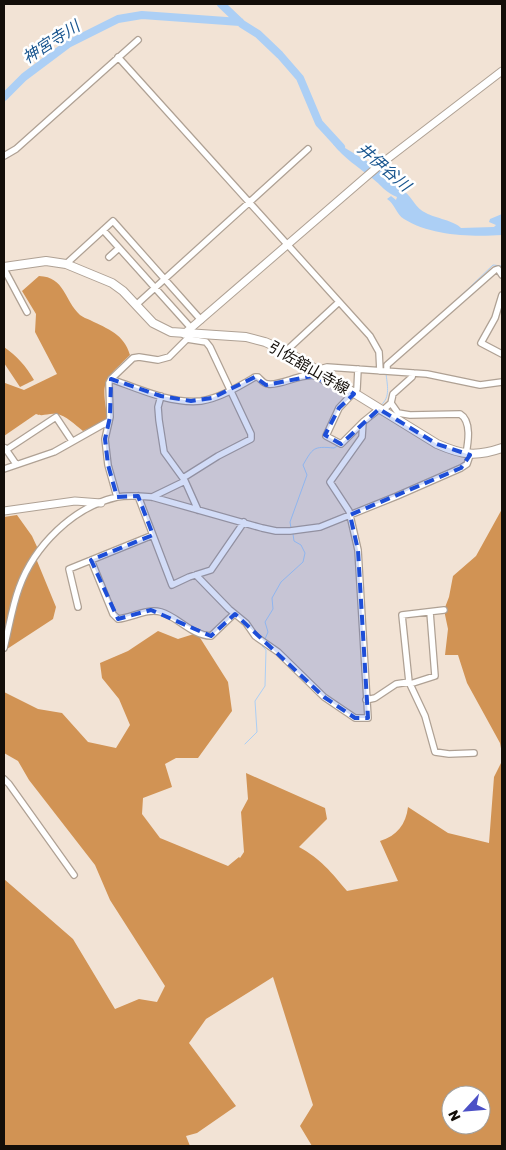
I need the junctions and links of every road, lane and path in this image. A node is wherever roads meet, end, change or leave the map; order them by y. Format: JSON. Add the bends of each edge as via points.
{"nodes":[{"id":1,"x":138,"y":40,"type":"dead end"},
{"id":2,"x":118,"y":57,"type":"junction"},
{"id":3,"x":502,"y":71,"type":"edge"},
{"id":4,"x":308,"y":149,"type":"dead end"},
{"id":5,"x":4,"y":156,"type":"edge"},
{"id":6,"x":249,"y":203,"type":"junction"},
{"id":7,"x":103,"y":230,"type":"junction"},
{"id":8,"x":286,"y":245,"type":"junction"},
{"id":9,"x":119,"y":248,"type":"junction"},
{"id":10,"x":109,"y":257,"type":"dead end"},
{"id":11,"x":66,"y":264,"type":"junction"},
{"id":12,"x":4,"y":268,"type":"edge"},
{"id":13,"x":502,"y":275,"type":"edge"},
{"id":14,"x":165,"y":280,"type":"junction"},
{"id":15,"x":155,"y":289,"type":"junction"},
{"id":16,"x":502,"y":295,"type":"edge"},
{"id":17,"x":339,"y":302,"type":"junction"},
{"id":18,"x":136,"y":305,"type":"junction"},
{"id":19,"x":27,"y":312,"type":"dead end"},
{"id":20,"x":201,"y":320,"type":"junction"},
{"id":21,"x":188,"y":334,"type":"junction"},
{"id":22,"x":286,"y":351,"type":"junction"},
{"id":23,"x":502,"y":354,"type":"edge"},
{"id":24,"x":358,"y":369,"type":"junction"},
{"id":25,"x":316,"y":370,"type":"junction"},
{"id":26,"x":380,"y":371,"type":"junction"},
{"id":27,"x":387,"y":371,"type":"junction"},
{"id":28,"x":413,"y":373,"type":"junction"},
{"id":29,"x":330,"y":378,"type":"junction"},
{"id":30,"x":111,"y":379,"type":"junction"},
{"id":31,"x":502,"y":382,"type":"edge"},
{"id":32,"x":232,"y":390,"type":"junction"},
{"id":33,"x":354,"y":394,"type":"junction"},
{"id":34,"x":161,"y":396,"type":"junction"},
{"id":35,"x":390,"y":403,"type":"junction"},
{"id":36,"x":380,"y":410,"type":"junction"},
{"id":37,"x":109,"y":421,"type":"junction"},
{"id":38,"x":363,"y":422,"type":"junction"},
{"id":39,"x":72,"y":441,"type":"junction"},
{"id":40,"x":5,"y":448,"type":"edge"},
{"id":41,"x":502,"y":448,"type":"edge"},
{"id":42,"x":468,"y":454,"type":"junction"},
{"id":43,"x":16,"y":464,"type":"junction"},
{"id":44,"x":4,"y":469,"type":"edge"},
{"id":45,"x":184,"y":480,"type":"junction"},
{"id":46,"x":138,"y":496,"type":"junction"},
{"id":47,"x":152,"y":497,"type":"junction"},
{"id":48,"x":117,"y":498,"type":"junction"},
{"id":49,"x":102,"y":503,"type":"junction"},
{"id":50,"x":198,"y":510,"type":"junction"},
{"id":51,"x":4,"y":511,"type":"edge"},
{"id":52,"x":350,"y":514,"type":"junction"},
{"id":53,"x":244,"y":522,"type":"junction"},
{"id":54,"x":153,"y":535,"type":"junction"},
{"id":55,"x":91,"y":560,"type":"junction"},
{"id":56,"x":196,"y":575,"type":"junction"},
{"id":57,"x":78,"y":607,"type":"dead end"},
{"id":58,"x":444,"y":610,"type":"dead end"},
{"id":59,"x":430,"y":612,"type":"junction"},
{"id":60,"x":234,"y":614,"type":"junction"},
{"id":61,"x":4,"y":648,"type":"edge"},
{"id":62,"x":409,"y":683,"type":"junction"},
{"id":63,"x":366,"y":700,"type":"junction"},
{"id":64,"x":474,"y":752,"type":"dead end"},
{"id":65,"x":4,"y":779,"type":"edge"},
{"id":66,"x":74,"y":875,"type":"dead end"}],
"edges":[{"from":1,"to":2,"type":"street"},
{"from":2,"to":5,"type":"street","via":[[16,149]]},
{"from":2,"to":6,"type":"street"},
{"from":3,"to":8,"type":"street","via":[[382,162]]},
{"from":4,"to":6,"type":"street"},
{"from":6,"to":8,"type":"street"},
{"from":6,"to":14,"type":"street"},
{"from":7,"to":9,"type":"street"},
{"from":7,"to":11,"type":"street"},
{"from":7,"to":14,"type":"street","via":[[112,222]]},
{"from":8,"to":17,"type":"street"},
{"from":8,"to":20,"type":"street"},
{"from":9,"to":10,"type":"street"},
{"from":9,"to":15,"type":"street"},
{"from":11,"to":12,"type":"main road","name":"引佐舘山寺線","via":[[46,261]]},
{"from":11,"to":18,"type":"main road","name":"引佐舘山寺線","via":[[112,283]]},
{"from":12,"to":19,"type":"street"},
{"from":13,"to":27,"type":"street","via":[[498,269],[494,270],[387,365]]},
{"from":14,"to":15,"type":"street"},
{"from":14,"to":20,"type":"street"},
{"from":15,"to":18,"type":"street"},
{"from":15,"to":21,"type":"street"},
{"from":16,"to":23,"type":"street","via":[[481,343]]},
{"from":17,"to":22,"type":"street"},
{"from":17,"to":26,"type":"street","via":[[373,340],[379,352]]},
{"from":18,"to":21,"type":"main road","name":"引佐舘山寺線","via":[[153,323],[171,332]]},
{"from":20,"to":21,"type":"street"},
{"from":21,"to":22,"type":"main road","name":"引佐舘山寺線","via":[[246,338]]},
{"from":21,"to":30,"type":"street","via":[[169,357],[158,360],[133,358]]},
{"from":21,"to":32,"type":"street","via":[[210,347]]},
{"from":22,"to":25,"type":"main road","name":"引佐舘山寺線"},
{"from":24,"to":25,"type":"street","via":[[327,367]]},
{"from":24,"to":26,"type":"street"},
{"from":24,"to":33,"type":"street"},
{"from":25,"to":29,"type":"main road","name":"引佐舘山寺線"},
{"from":26,"to":27,"type":"street"},
{"from":27,"to":28,"type":"street"},
{"from":28,"to":31,"type":"street","via":[[480,385]]},
{"from":28,"to":35,"type":"street","via":[[393,394]]},
{"from":29,"to":32,"type":"street","via":[[327,383],[312,376],[265,384],[254,377]]},
{"from":29,"to":33,"type":"main road","name":"引佐舘山寺線"},
{"from":30,"to":34,"type":"street"},
{"from":30,"to":37,"type":"street"},
{"from":32,"to":34,"type":"street","via":[[202,401]]},
{"from":32,"to":45,"type":"street","via":[[251,439],[218,456]]},
{"from":33,"to":36,"type":"main road","name":"引佐舘山寺線"},
{"from":33,"to":38,"type":"street","via":[[339,408],[326,436],[341,444]]},
{"from":34,"to":45,"type":"street","via":[[158,407],[164,452]]},
{"from":35,"to":36,"type":"street"},
{"from":35,"to":42,"type":"street","via":[[398,413],[455,413],[464,416],[468,428]]},
{"from":36,"to":38,"type":"street"},
{"from":36,"to":42,"type":"main road","name":"引佐舘山寺線","via":[[437,444]]},
{"from":37,"to":39,"type":"street"},
{"from":37,"to":48,"type":"street","via":[[105,439]]},
{"from":38,"to":52,"type":"street","via":[[362,436],[330,482]]},
{"from":39,"to":40,"type":"street","via":[[56,417]]},
{"from":39,"to":43,"type":"street","via":[[54,452]]},
{"from":40,"to":43,"type":"street"},
{"from":41,"to":42,"type":"main road","name":"引佐舘山寺線"},
{"from":42,"to":52,"type":"street","via":[[467,464],[461,468]]},
{"from":43,"to":44,"type":"street"},
{"from":45,"to":47,"type":"street"},
{"from":45,"to":50,"type":"street"},
{"from":46,"to":47,"type":"street"},
{"from":46,"to":48,"type":"street"},
{"from":46,"to":54,"type":"street"},
{"from":47,"to":50,"type":"street"},
{"from":48,"to":49,"type":"street"},
{"from":49,"to":51,"type":"street","via":[[75,501]]},
{"from":49,"to":61,"type":"street","via":[[73,518],[42,548],[19,588]]},
{"from":50,"to":53,"type":"street"},
{"from":52,"to":53,"type":"street","via":[[320,527],[290,531],[276,531]]},
{"from":52,"to":63,"type":"street","via":[[358,550]]},
{"from":53,"to":56,"type":"street","via":[[216,565]]},
{"from":54,"to":55,"type":"street"},
{"from":54,"to":56,"type":"street","via":[[172,585]]},
{"from":55,"to":57,"type":"street","via":[[68,571]]},
{"from":55,"to":60,"type":"street","via":[[118,619],[157,611],[197,633],[211,636]]},
{"from":56,"to":60,"type":"street"},
{"from":58,"to":59,"type":"street"},
{"from":59,"to":62,"type":"street","via":[[435,676]]},
{"from":59,"to":62,"type":"street","via":[[402,615]]},
{"from":60,"to":63,"type":"street","via":[[324,697],[349,715],[368,718]]},
{"from":62,"to":63,"type":"street","via":[[396,684]]},
{"from":62,"to":64,"type":"street","via":[[425,716],[435,752]]},
{"from":65,"to":66,"type":"street"}]}
